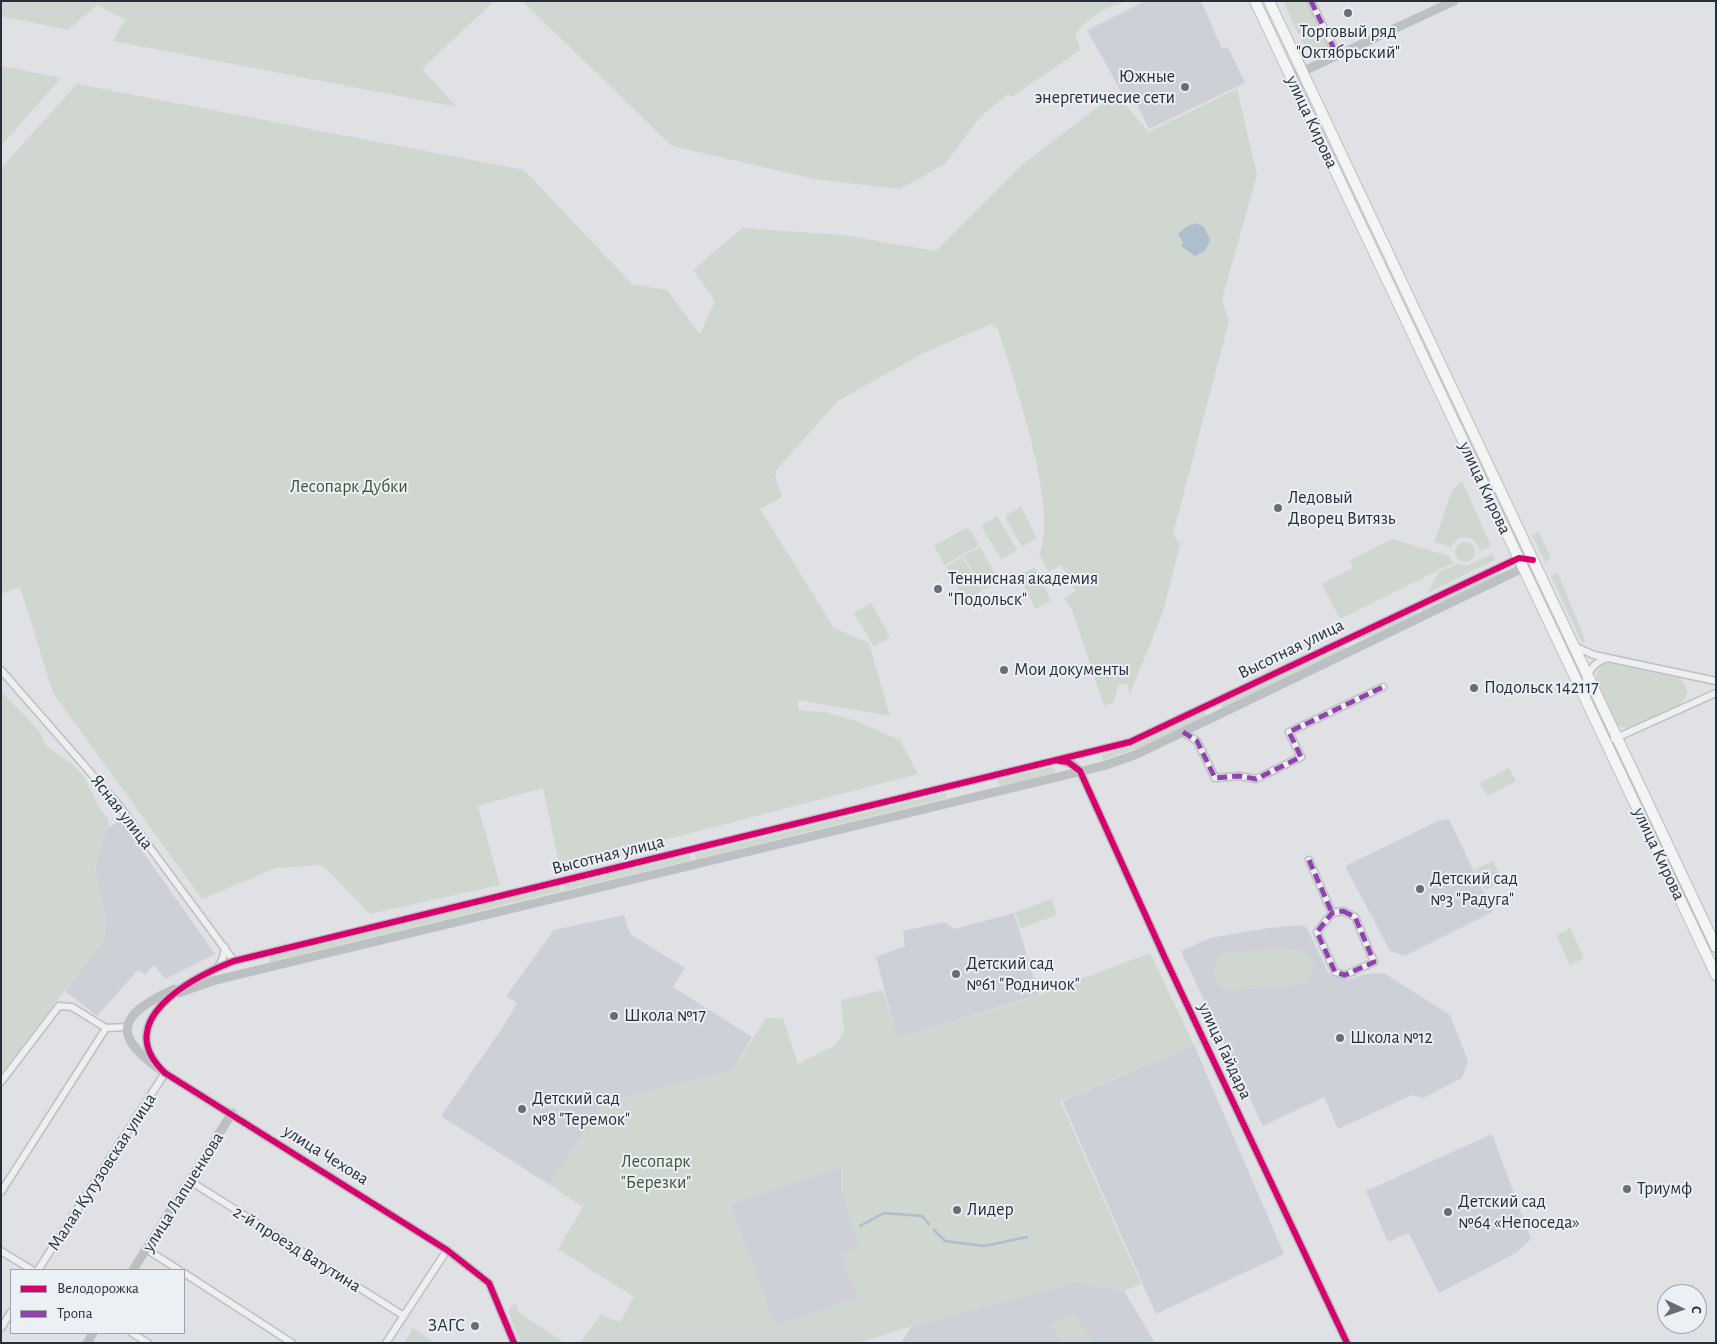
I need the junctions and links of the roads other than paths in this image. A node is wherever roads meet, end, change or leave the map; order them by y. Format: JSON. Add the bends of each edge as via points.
{"nodes":[{"id":1,"x":1255,"y":1,"type":"edge"},
{"id":2,"x":1269,"y":1,"type":"edge"},
{"id":3,"x":1311,"y":1,"type":"edge"},
{"id":4,"x":1454,"y":1,"type":"edge"},
{"id":5,"x":1337,"y":55,"type":"junction"},
{"id":6,"x":1301,"y":72,"type":"junction"},
{"id":7,"x":1291,"y":77,"type":"junction"},
{"id":8,"x":1519,"y":558,"type":"junction"},
{"id":9,"x":1533,"y":560,"type":"junction"},
{"id":10,"x":1524,"y":569,"type":"junction"},
{"id":11,"x":1347,"y":639,"type":"junction"},
{"id":12,"x":1574,"y":646,"type":"junction"},
{"id":13,"x":1353,"y":649,"type":"junction"},
{"id":14,"x":1610,"y":658,"type":"junction"},
{"id":15,"x":1,"y":670,"type":"edge"},
{"id":16,"x":1587,"y":673,"type":"junction"},
{"id":17,"x":1716,"y":681,"type":"edge"},
{"id":18,"x":1383,"y":687,"type":"dead end"},
{"id":19,"x":1582,"y":692,"type":"junction"},
{"id":20,"x":1716,"y":693,"type":"edge"},
{"id":21,"x":1210,"y":705,"type":"junction"},
{"id":22,"x":1215,"y":716,"type":"junction"},
{"id":23,"x":1183,"y":732,"type":"junction"},
{"id":24,"x":1617,"y":738,"type":"junction"},
{"id":25,"x":1606,"y":743,"type":"junction"},
{"id":26,"x":1092,"y":753,"type":"junction"},
{"id":27,"x":1059,"y":761,"type":"junction"},
{"id":28,"x":1080,"y":771,"type":"junction"},
{"id":29,"x":981,"y":780,"type":"junction"},
{"id":30,"x":985,"y":794,"type":"junction"},
{"id":31,"x":1309,"y":860,"type":"dead end"},
{"id":32,"x":1332,"y":913,"type":"junction"},
{"id":33,"x":225,"y":947,"type":"junction"},
{"id":34,"x":1716,"y":947,"type":"edge"},
{"id":35,"x":234,"y":962,"type":"junction"},
{"id":36,"x":217,"y":968,"type":"junction"},
{"id":37,"x":238,"y":975,"type":"junction"},
{"id":38,"x":1716,"y":975,"type":"edge"},
{"id":39,"x":186,"y":984,"type":"junction"},
{"id":40,"x":171,"y":995,"type":"junction"},
{"id":41,"x":127,"y":1027,"type":"junction"},
{"id":42,"x":106,"y":1028,"type":"junction"},
{"id":43,"x":165,"y":1073,"type":"junction"},
{"id":44,"x":1,"y":1082,"type":"edge"},
{"id":45,"x":232,"y":1113,"type":"junction"},
{"id":46,"x":190,"y":1181,"type":"junction"},
{"id":47,"x":1,"y":1192,"type":"edge"},
{"id":48,"x":146,"y":1249,"type":"junction"},
{"id":49,"x":447,"y":1250,"type":"junction"},
{"id":50,"x":1,"y":1251,"type":"edge"},
{"id":51,"x":30,"y":1269,"type":"edge"},
{"id":52,"x":39,"y":1269,"type":"edge"},
{"id":53,"x":134,"y":1269,"type":"edge"},
{"id":54,"x":177,"y":1269,"type":"edge"},
{"id":55,"x":185,"y":1274,"type":"edge"},
{"id":56,"x":10,"y":1314,"type":"edge"},
{"id":57,"x":404,"y":1316,"type":"junction"},
{"id":58,"x":1,"y":1328,"type":"edge"},
{"id":59,"x":134,"y":1334,"type":"edge"},
{"id":60,"x":148,"y":1343,"type":"edge"},
{"id":61,"x":292,"y":1343,"type":"edge"},
{"id":62,"x":386,"y":1343,"type":"edge"},
{"id":63,"x":514,"y":1343,"type":"edge"},
{"id":64,"x":1347,"y":1343,"type":"edge"}],
"edges":[{"from":1,"to":7,"type":"main road","name":"улица Кирова"},
{"from":2,"to":6,"type":"main road","name":"улица Кирова"},
{"from":3,"to":5,"type":"street"},
{"from":4,"to":5,"type":"street"},
{"from":5,"to":6,"type":"street"},
{"from":6,"to":7,"type":"street"},
{"from":6,"to":9,"type":"main road","name":"улица Кирова"},
{"from":7,"to":8,"type":"main road","name":"улица Кирова"},
{"from":8,"to":9,"type":"street"},
{"from":8,"to":10,"type":"main road","name":"улица Кирова"},
{"from":8,"to":11,"type":"street","name":"Высотная улица"},
{"from":9,"to":10,"type":"street","name":"Высотная улица"},
{"from":9,"to":12,"type":"main road","name":"улица Кирова"},
{"from":10,"to":13,"type":"street","name":"Высотная улица"},
{"from":10,"to":19,"type":"main road","name":"улица Кирова"},
{"from":11,"to":13,"type":"street","name":"Высотная улица"},
{"from":11,"to":21,"type":"street","name":"Высотная улица"},
{"from":12,"to":14,"type":"street"},
{"from":12,"to":16,"type":"main road","name":"улица Кирова"},
{"from":13,"to":22,"type":"street","name":"Высотная улица"},
{"from":14,"to":16,"type":"street"},
{"from":14,"to":17,"type":"street"},
{"from":15,"to":33,"type":"street","name":"Ясная улица","via":[[117,802]]},
{"from":16,"to":19,"type":"street"},
{"from":16,"to":24,"type":"main road","name":"улица Кирова"},
{"from":18,"to":23,"type":"street","via":[[1289,732],[1301,757],[1256,779],[1239,776],[1215,778],[1198,740]]},
{"from":19,"to":25,"type":"main road","name":"улица Кирова"},
{"from":20,"to":24,"type":"street"},
{"from":21,"to":22,"type":"street"},
{"from":21,"to":26,"type":"street","name":"Высотная улица","via":[[1130,742]]},
{"from":22,"to":23,"type":"street","name":"Высотная улица"},
{"from":23,"to":28,"type":"street","name":"Высотная улица","via":[[1135,755]]},
{"from":24,"to":25,"type":"street"},
{"from":24,"to":34,"type":"main road","name":"улица Кирова"},
{"from":25,"to":38,"type":"main road","name":"улица Кирова"},
{"from":26,"to":27,"type":"street","name":"Высотная улица"},
{"from":26,"to":28,"type":"street","via":[[1085,758]]},
{"from":27,"to":28,"type":"street","via":[[1074,765]]},
{"from":27,"to":29,"type":"street","name":"Высотная улица"},
{"from":28,"to":30,"type":"street","name":"Высотная улица"},
{"from":28,"to":64,"type":"street","name":"улица Гайдара"},
{"from":29,"to":30,"type":"street"},
{"from":29,"to":35,"type":"street","name":"Высотная улица"},
{"from":30,"to":37,"type":"street","name":"Высотная улица"},
{"from":31,"to":32,"type":"street"},
{"from":32,"to":32,"type":"street","via":[[1343,911],[1355,917],[1374,962],[1346,975],[1335,972],[1317,932]]},
{"from":33,"to":35,"type":"street","name":"Ясная улица"},
{"from":33,"to":36,"type":"street","via":[[222,962]]},
{"from":35,"to":36,"type":"street","name":"Высотная улица"},
{"from":35,"to":37,"type":"street"},
{"from":36,"to":39,"type":"street","name":"Высотная улица"},
{"from":37,"to":40,"type":"street","name":"Высотная улица"},
{"from":39,"to":40,"type":"street","name":"Высотная улица"},
{"from":39,"to":41,"type":"street","via":[[142,1006],[131,1017]]},
{"from":40,"to":43,"type":"street","name":"улица Чехова","via":[[149,1024],[147,1043],[153,1062]]},
{"from":41,"to":42,"type":"street"},
{"from":41,"to":43,"type":"street","name":"улица Чехова","via":[[127,1036],[133,1047]]},
{"from":42,"to":44,"type":"street","via":[[72,1007],[59,1006]]},
{"from":42,"to":47,"type":"street"},
{"from":43,"to":45,"type":"street","name":"улица Чехова"},
{"from":43,"to":52,"type":"street","name":"Малая Кутузовская улица"},
{"from":45,"to":46,"type":"street","name":"улица Лапшенкова"},
{"from":45,"to":49,"type":"street","name":"улица Чехова"},
{"from":46,"to":48,"type":"street","name":"улица Лапшенкова"},
{"from":46,"to":57,"type":"street","name":"2-й проезд Ватутина"},
{"from":48,"to":53,"type":"street","name":"улица Лапшенкова"},
{"from":48,"to":54,"type":"street"},
{"from":49,"to":57,"type":"street"},
{"from":49,"to":63,"type":"street","name":"улица Чехова","via":[[489,1282]]},
{"from":50,"to":51,"type":"street"},
{"from":55,"to":61,"type":"street"},
{"from":56,"to":58,"type":"street"},
{"from":57,"to":62,"type":"street"},
{"from":59,"to":60,"type":"street"}]}
